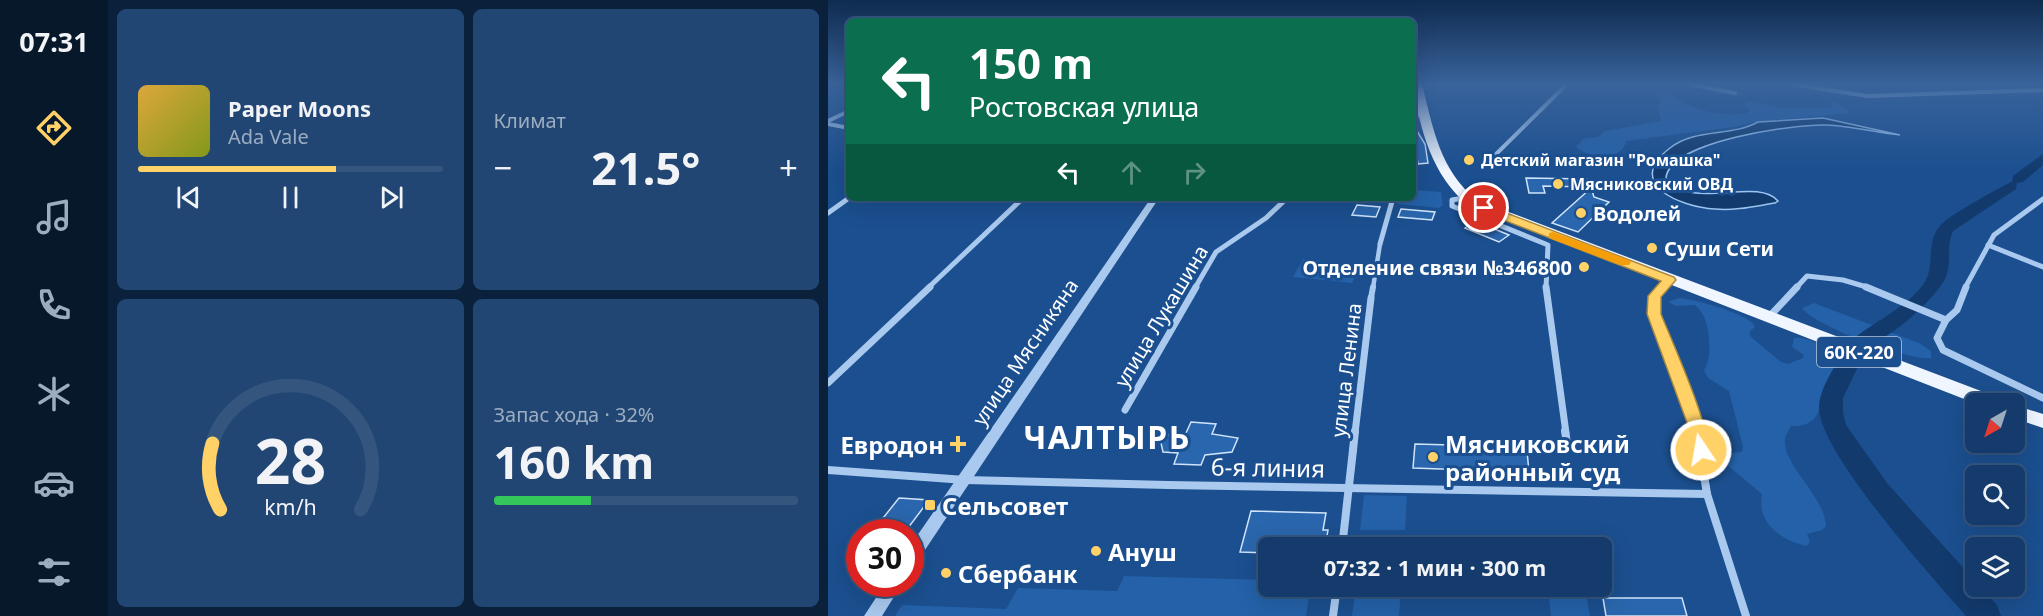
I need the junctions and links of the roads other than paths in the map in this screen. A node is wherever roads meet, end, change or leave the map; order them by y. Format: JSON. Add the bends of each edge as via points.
{"nodes":[{"id":1,"x":846,"y":113,"type":"edge"},
{"id":2,"x":1538,"y":113,"type":"edge"},
{"id":3,"x":1419,"y":115,"type":"edge"},
{"id":4,"x":828,"y":123,"type":"edge"},
{"id":5,"x":846,"y":127,"type":"edge"},
{"id":6,"x":1485,"y":165,"type":"dead end"},
{"id":7,"x":1464,"y":198,"type":"junction"},
{"id":8,"x":2043,"y":199,"type":"edge"},
{"id":9,"x":846,"y":200,"type":"edge"},
{"id":10,"x":1020,"y":201,"type":"edge"},
{"id":11,"x":1153,"y":201,"type":"edge"},
{"id":12,"x":1284,"y":201,"type":"edge"},
{"id":13,"x":1393,"y":201,"type":"edge"},
{"id":14,"x":828,"y":213,"type":"edge"},
{"id":15,"x":1380,"y":244,"type":"joint"},
{"id":16,"x":1988,"y":244,"type":"junction"},
{"id":17,"x":2043,"y":267,"type":"edge"},
{"id":18,"x":1670,"y":280,"type":"junction"},
{"id":19,"x":1371,"y":298,"type":"joint"},
{"id":20,"x":1768,"y":317,"type":"junction"},
{"id":21,"x":1946,"y":320,"type":"junction"},
{"id":22,"x":828,"y":383,"type":"edge"},
{"id":23,"x":1967,"y":393,"type":"edge"},
{"id":24,"x":2043,"y":399,"type":"edge"},
{"id":25,"x":1125,"y":410,"type":"dead end"},
{"id":26,"x":2025,"y":415,"type":"edge"},
{"id":27,"x":2043,"y":422,"type":"edge"},
{"id":28,"x":1567,"y":443,"type":"dead end"},
{"id":29,"x":1353,"y":450,"type":"joint"},
{"id":30,"x":828,"y":470,"type":"edge"},
{"id":31,"x":964,"y":480,"type":"junction"},
{"id":32,"x":1168,"y":485,"type":"joint"},
{"id":33,"x":1348,"y":489,"type":"junction"},
{"id":34,"x":1707,"y":494,"type":"junction"},
{"id":35,"x":1343,"y":537,"type":"edge"},
{"id":36,"x":924,"y":539,"type":"edge"},
{"id":37,"x":885,"y":597,"type":"edge"},
{"id":38,"x":1336,"y":597,"type":"edge"},
{"id":39,"x":872,"y":616,"type":"edge"},
{"id":40,"x":1333,"y":616,"type":"edge"},
{"id":41,"x":1746,"y":616,"type":"edge"}],
"edges":[{"from":1,"to":4,"type":"street"},
{"from":2,"to":6,"type":"street"},
{"from":3,"to":7,"type":"main road","number":"60К-220","via":[[1449,183]]},
{"from":4,"to":5,"type":"street"},
{"from":7,"to":18,"type":"main road","number":"60К-220"},
{"from":7,"to":28,"type":"street","via":[[1452,200],[1452,206],[1548,245],[1546,292]]},
{"from":8,"to":16,"type":"street","via":[[2000,229]]},
{"from":9,"to":14,"type":"street"},
{"from":10,"to":22,"type":"street"},
{"from":11,"to":31,"type":"street","name":"улица Мясникяна"},
{"from":12,"to":25,"type":"street","name":"улица Лукашина","via":[[1216,252]]},
{"from":13,"to":15,"type":"street","name":"улица Ленина"},
{"from":15,"to":19,"type":"street","name":"улица Ленина"},
{"from":16,"to":17,"type":"street"},
{"from":16,"to":21,"type":"street","via":[[1958,310]]},
{"from":18,"to":20,"type":"main road","number":"60К-220"},
{"from":18,"to":34,"type":"street","via":[[1655,296],[1654,314],[1697,428]]},
{"from":19,"to":29,"type":"street","name":"улица Ленина"},
{"from":20,"to":21,"type":"street","via":[[1807,276],[1843,279]]},
{"from":20,"to":23,"type":"main road","number":"60К-220"},
{"from":21,"to":24,"type":"street","via":[[1937,338],[1943,350]]},
{"from":26,"to":27,"type":"main road"},
{"from":29,"to":33,"type":"street","name":"улица Ленина"},
{"from":30,"to":31,"type":"street","name":"6-я линия"},
{"from":31,"to":32,"type":"street","name":"6-я линия"},
{"from":31,"to":36,"type":"street","name":"улица Мясникяна"},
{"from":32,"to":33,"type":"street","name":"6-я линия"},
{"from":33,"to":34,"type":"street","name":"6-я линия"},
{"from":33,"to":35,"type":"street","name":"улица Ленина"},
{"from":34,"to":41,"type":"street"},
{"from":37,"to":39,"type":"street"},
{"from":38,"to":40,"type":"street"}]}
